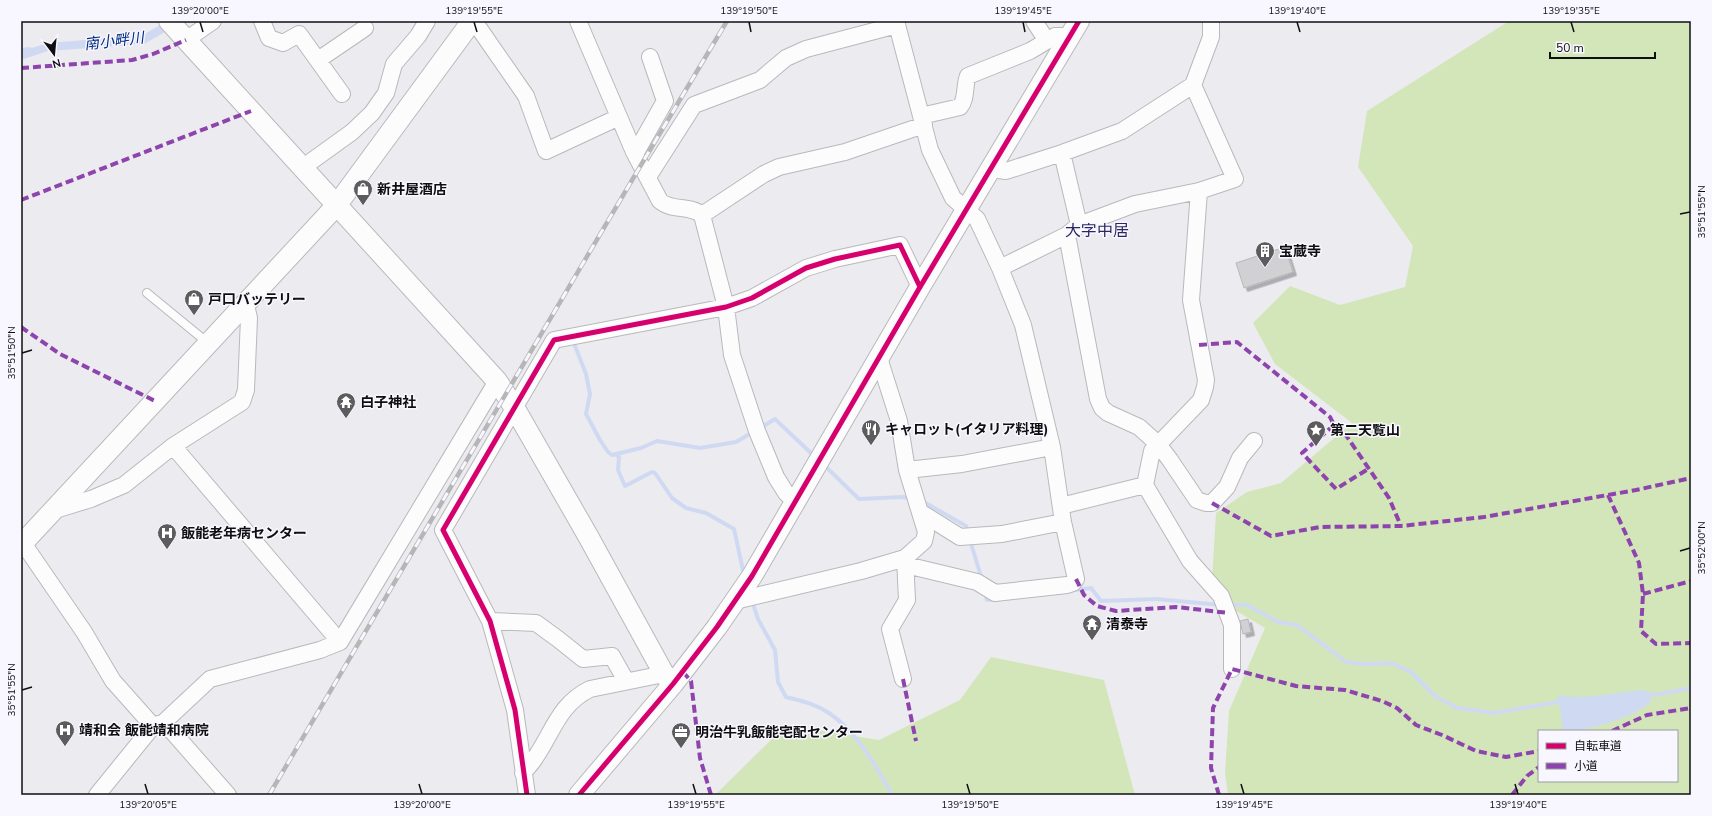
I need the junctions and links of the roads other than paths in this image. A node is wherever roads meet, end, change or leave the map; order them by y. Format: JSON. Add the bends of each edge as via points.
{"nodes":[{"id":1,"x":213,"y":21,"type":"edge"},
{"id":2,"x":262,"y":21,"type":"edge"},
{"id":3,"x":427,"y":21,"type":"edge"},
{"id":4,"x":473,"y":21,"type":"edge"},
{"id":5,"x":578,"y":21,"type":"edge"},
{"id":6,"x":1034,"y":21,"type":"edge"},
{"id":7,"x":1212,"y":21,"type":"edge"},
{"id":8,"x":896,"y":23,"type":"edge"},
{"id":9,"x":365,"y":28,"type":"dead end"},
{"id":10,"x":1075,"y":28,"type":"edge"},
{"id":11,"x":178,"y":32,"type":"edge"},
{"id":12,"x":1046,"y":41,"type":"junction"},
{"id":13,"x":650,"y":57,"type":"dead end"},
{"id":14,"x":318,"y":60,"type":"junction"},
{"id":15,"x":1193,"y":86,"type":"junction"},
{"id":16,"x":342,"y":94,"type":"dead end"},
{"id":17,"x":619,"y":117,"type":"junction"},
{"id":18,"x":923,"y":121,"type":"junction"},
{"id":19,"x":1062,"y":153,"type":"junction"},
{"id":20,"x":635,"y":154,"type":"junction"},
{"id":21,"x":302,"y":168,"type":"junction"},
{"id":22,"x":992,"y":169,"type":"junction"},
{"id":23,"x":648,"y":177,"type":"junction"},
{"id":24,"x":1199,"y":192,"type":"junction"},
{"id":25,"x":336,"y":206,"type":"junction"},
{"id":26,"x":967,"y":209,"type":"junction"},
{"id":27,"x":702,"y":215,"type":"junction"},
{"id":28,"x":1073,"y":230,"type":"junction"},
{"id":29,"x":1000,"y":268,"type":"junction"},
{"id":30,"x":920,"y":287,"type":"junction"},
{"id":31,"x":146,"y":293,"type":"dead end"},
{"id":32,"x":246,"y":305,"type":"junction"},
{"id":33,"x":726,"y":307,"type":"junction"},
{"id":34,"x":209,"y":344,"type":"junction"},
{"id":35,"x":879,"y":358,"type":"junction"},
{"id":36,"x":497,"y":381,"type":"junction"},
{"id":37,"x":514,"y":407,"type":"junction"},
{"id":38,"x":1254,"y":441,"type":"dead end"},
{"id":39,"x":1158,"y":444,"type":"junction"},
{"id":40,"x":173,"y":446,"type":"junction"},
{"id":41,"x":1052,"y":447,"type":"junction"},
{"id":42,"x":907,"y":470,"type":"junction"},
{"id":43,"x":1145,"y":485,"type":"junction"},
{"id":44,"x":796,"y":502,"type":"junction"},
{"id":45,"x":1061,"y":506,"type":"junction"},
{"id":46,"x":55,"y":510,"type":"junction"},
{"id":47,"x":920,"y":512,"type":"junction"},
{"id":48,"x":1063,"y":522,"type":"junction"},
{"id":49,"x":22,"y":544,"type":"edge"},
{"id":50,"x":906,"y":561,"type":"junction"},
{"id":51,"x":735,"y":601,"type":"junction"},
{"id":52,"x":490,"y":621,"type":"junction"},
{"id":53,"x":340,"y":642,"type":"junction"},
{"id":54,"x":1232,"y":669,"type":"dead end"},
{"id":55,"x":668,"y":679,"type":"junction"},
{"id":56,"x":903,"y":679,"type":"dead end"},
{"id":57,"x":626,"y":680,"type":"junction"},
{"id":58,"x":158,"y":724,"type":"junction"},
{"id":59,"x":523,"y":773,"type":"junction"},
{"id":60,"x":97,"y":795,"type":"edge"},
{"id":61,"x":228,"y":795,"type":"edge"},
{"id":62,"x":527,"y":795,"type":"edge"},
{"id":63,"x":579,"y":795,"type":"edge"}],
"edges":[{"from":1,"to":11,"type":"street"},
{"from":2,"to":14,"type":"street","via":[[269,38],[283,43],[298,34]]},
{"from":3,"to":21,"type":"street","via":[[394,64],[386,93],[372,113],[352,132]]},
{"from":4,"to":17,"type":"street","via":[[526,96],[546,151]]},
{"from":4,"to":25,"type":"street"},
{"from":5,"to":17,"type":"street"},
{"from":6,"to":12,"type":"street"},
{"from":7,"to":15,"type":"street","via":[[1211,37]]},
{"from":8,"to":18,"type":"street"},
{"from":8,"to":23,"type":"street","via":[[806,49],[786,58],[760,80],[694,105]]},
{"from":9,"to":14,"type":"street"},
{"from":10,"to":12,"type":"street"},
{"from":10,"to":22,"type":"street"},
{"from":11,"to":21,"type":"street"},
{"from":12,"to":18,"type":"street","via":[[1030,51],[968,76],[965,82],[964,103],[960,107]]},
{"from":13,"to":20,"type":"street","via":[[665,101]]},
{"from":14,"to":16,"type":"street"},
{"from":15,"to":19,"type":"street","via":[[1122,130]]},
{"from":15,"to":24,"type":"street","via":[[1235,179]]},
{"from":17,"to":20,"type":"street"},
{"from":18,"to":26,"type":"street","via":[[930,150],[953,198]]},
{"from":18,"to":27,"type":"street","via":[[845,152],[779,167]]},
{"from":19,"to":22,"type":"street","via":[[1006,171]]},
{"from":19,"to":28,"type":"street"},
{"from":20,"to":23,"type":"street"},
{"from":21,"to":25,"type":"street"},
{"from":22,"to":26,"type":"street"},
{"from":23,"to":27,"type":"street","via":[[660,201],[666,206],[696,210]]},
{"from":24,"to":28,"type":"street","via":[[1134,204]]},
{"from":24,"to":39,"type":"street","via":[[1191,300],[1206,380],[1205,387],[1201,400]]},
{"from":25,"to":32,"type":"street"},
{"from":25,"to":36,"type":"street"},
{"from":26,"to":29,"type":"street","via":[[977,219]]},
{"from":26,"to":30,"type":"street"},
{"from":27,"to":33,"type":"street"},
{"from":28,"to":29,"type":"street"},
{"from":28,"to":39,"type":"street","via":[[1098,399],[1102,408],[1115,418],[1139,426]]},
{"from":29,"to":41,"type":"street","via":[[1023,325]]},
{"from":30,"to":33,"type":"street","via":[[900,245],[806,268],[752,298]]},
{"from":30,"to":35,"type":"street"},
{"from":31,"to":34,"type":"lane"},
{"from":32,"to":34,"type":"street"},
{"from":32,"to":40,"type":"street","via":[[249,318],[246,390],[242,402]]},
{"from":33,"to":37,"type":"street","via":[[554,340]]},
{"from":33,"to":44,"type":"street","via":[[732,355],[757,432],[776,478]]},
{"from":34,"to":46,"type":"street"},
{"from":35,"to":42,"type":"street","via":[[899,421]]},
{"from":35,"to":44,"type":"street"},
{"from":36,"to":37,"type":"street"},
{"from":36,"to":53,"type":"street"},
{"from":37,"to":52,"type":"street","via":[[443,530]]},
{"from":37,"to":55,"type":"street"},
{"from":38,"to":39,"type":"street","via":[[1240,458],[1227,487],[1212,503],[1197,500]]},
{"from":39,"to":43,"type":"street","via":[[1149,458]]},
{"from":40,"to":46,"type":"street","via":[[124,485]]},
{"from":40,"to":53,"type":"street"},
{"from":41,"to":42,"type":"street","via":[[962,464]]},
{"from":41,"to":45,"type":"street"},
{"from":42,"to":47,"type":"street"},
{"from":43,"to":45,"type":"street"},
{"from":43,"to":54,"type":"street","via":[[1190,561],[1221,596],[1232,625]]},
{"from":44,"to":51,"type":"street"},
{"from":45,"to":48,"type":"street"},
{"from":46,"to":49,"type":"street"},
{"from":47,"to":48,"type":"street","via":[[960,537],[1002,534]]},
{"from":47,"to":50,"type":"street","via":[[926,532],[924,541]]},
{"from":48,"to":50,"type":"street","via":[[1076,579],[1067,585],[996,594],[977,582]]},
{"from":49,"to":58,"type":"street","via":[[84,632],[112,681]]},
{"from":50,"to":51,"type":"street"},
{"from":50,"to":56,"type":"street","via":[[907,600],[890,629]]},
{"from":51,"to":55,"type":"street"},
{"from":52,"to":57,"type":"street","via":[[536,623],[582,659],[612,656]]},
{"from":52,"to":59,"type":"street","via":[[515,710]]},
{"from":53,"to":58,"type":"street","via":[[320,650],[210,679]]},
{"from":55,"to":57,"type":"street"},
{"from":55,"to":63,"type":"street"},
{"from":57,"to":59,"type":"street","via":[[579,694],[562,711],[535,758]]},
{"from":58,"to":60,"type":"street"},
{"from":58,"to":61,"type":"street"},
{"from":59,"to":62,"type":"street"}]}
